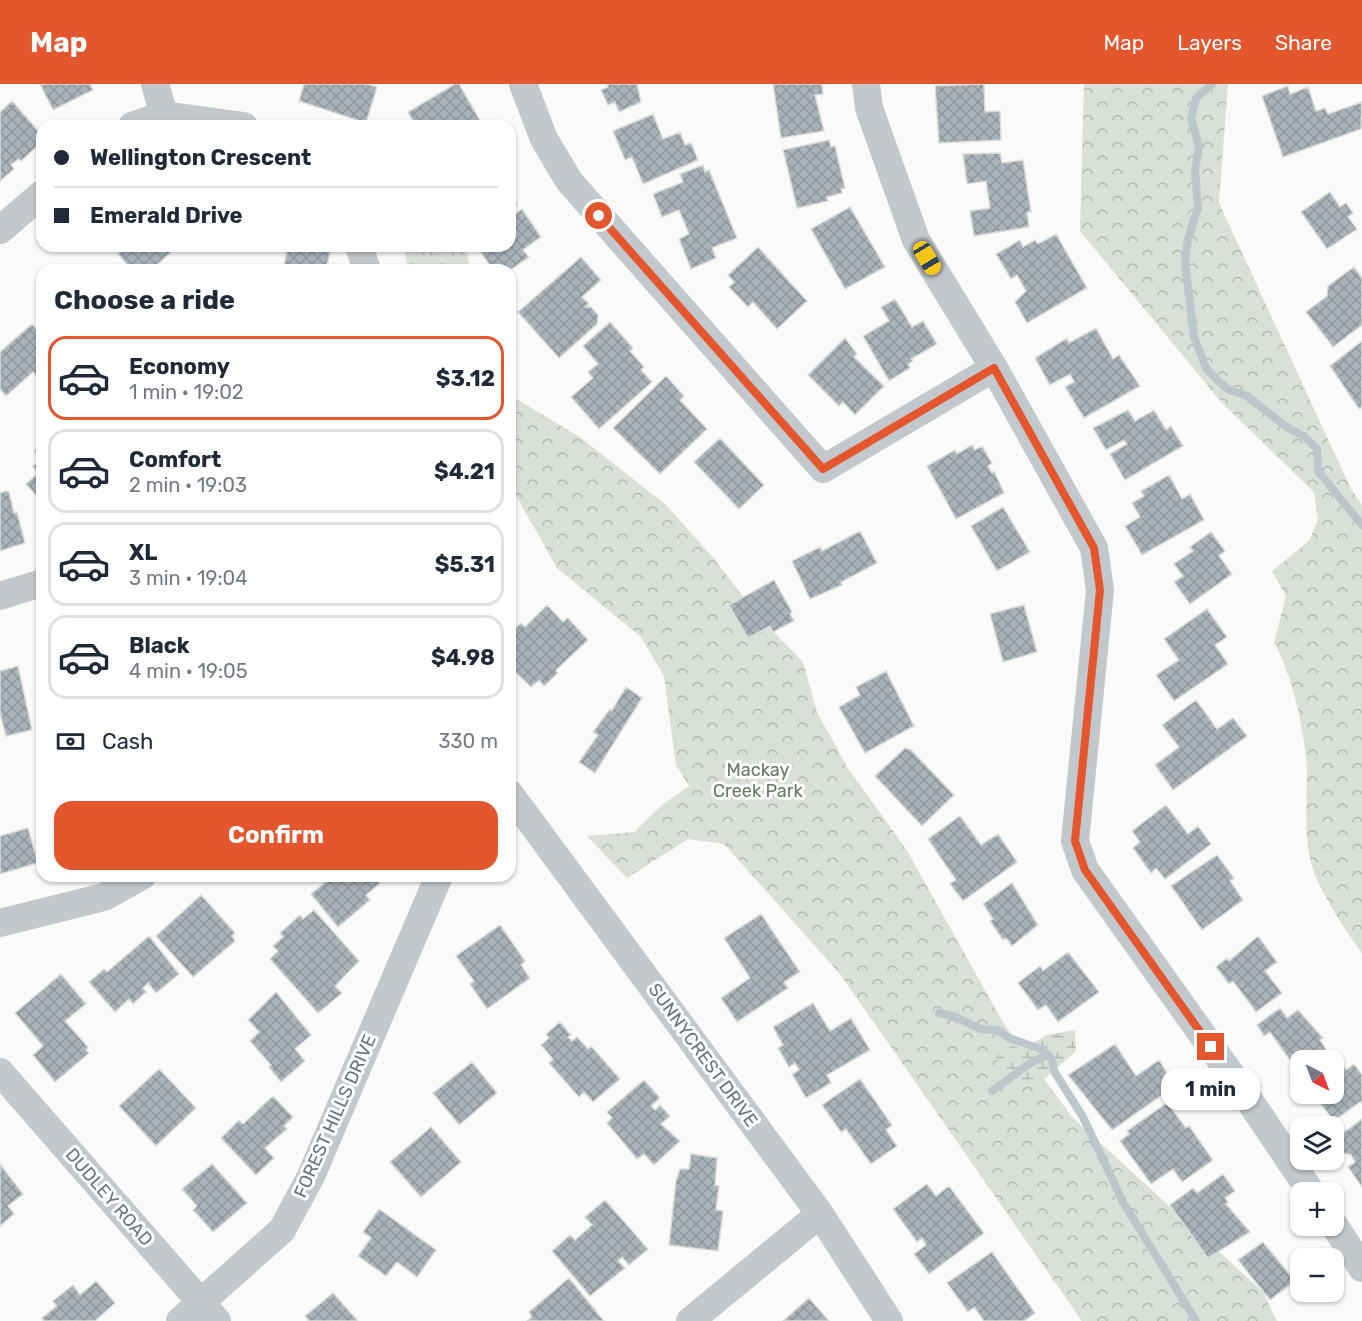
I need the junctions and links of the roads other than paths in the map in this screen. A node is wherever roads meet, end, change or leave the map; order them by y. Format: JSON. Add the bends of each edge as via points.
{"nodes":[{"id":1,"x":155,"y":84,"type":"edge"},
{"id":2,"x":523,"y":84,"type":"edge"},
{"id":3,"x":866,"y":84,"type":"edge"},
{"id":4,"x":164,"y":115,"type":"junction"},
{"id":5,"x":149,"y":120,"type":"edge"},
{"id":6,"x":200,"y":120,"type":"edge"},
{"id":7,"x":36,"y":199,"type":"edge"},
{"id":8,"x":0,"y":230,"type":"edge"},
{"id":9,"x":994,"y":368,"type":"junction"},
{"id":10,"x":36,"y":586,"type":"edge"},
{"id":11,"x":0,"y":596,"type":"edge"},
{"id":12,"x":516,"y":802,"type":"edge"},
{"id":13,"x":130,"y":882,"type":"edge"},
{"id":14,"x":436,"y":882,"type":"edge"},
{"id":15,"x":0,"y":923,"type":"edge"},
{"id":16,"x":0,"y":1072,"type":"edge"},
{"id":17,"x":1304,"y":1182,"type":"edge"},
{"id":18,"x":820,"y":1214,"type":"junction"},
{"id":19,"x":1341,"y":1236,"type":"edge"},
{"id":20,"x":1362,"y":1268,"type":"edge"},
{"id":21,"x":209,"y":1312,"type":"edge"},
{"id":22,"x":180,"y":1321,"type":"edge"},
{"id":23,"x":690,"y":1321,"type":"edge"},
{"id":24,"x":889,"y":1321,"type":"edge"}],
"edges":[{"from":1,"to":4,"type":"street"},
{"from":2,"to":9,"type":"street","via":[[544,139],[569,181],[823,469]]},
{"from":3,"to":9,"type":"street","via":[[869,108],[916,240]]},
{"from":4,"to":5,"type":"street"},
{"from":4,"to":6,"type":"street"},
{"from":7,"to":8,"type":"street"},
{"from":9,"to":17,"type":"street","via":[[1094,548],[1100,590],[1075,841],[1085,870]]},
{"from":10,"to":11,"type":"street"},
{"from":12,"to":18,"type":"street","name":"SUNNYCREST DRIVE"},
{"from":13,"to":15,"type":"street","via":[[104,897]]},
{"from":14,"to":21,"type":"street","name":"FOREST HILLS DRIVE","via":[[311,1176],[282,1230]]},
{"from":16,"to":21,"type":"street","name":"DUDLEY ROAD"},
{"from":18,"to":23,"type":"street"},
{"from":18,"to":24,"type":"street","name":"SUNNYCREST DRIVE"},
{"from":19,"to":20,"type":"street"},
{"from":21,"to":22,"type":"street","name":"FOREST HILLS DRIVE"}]}
